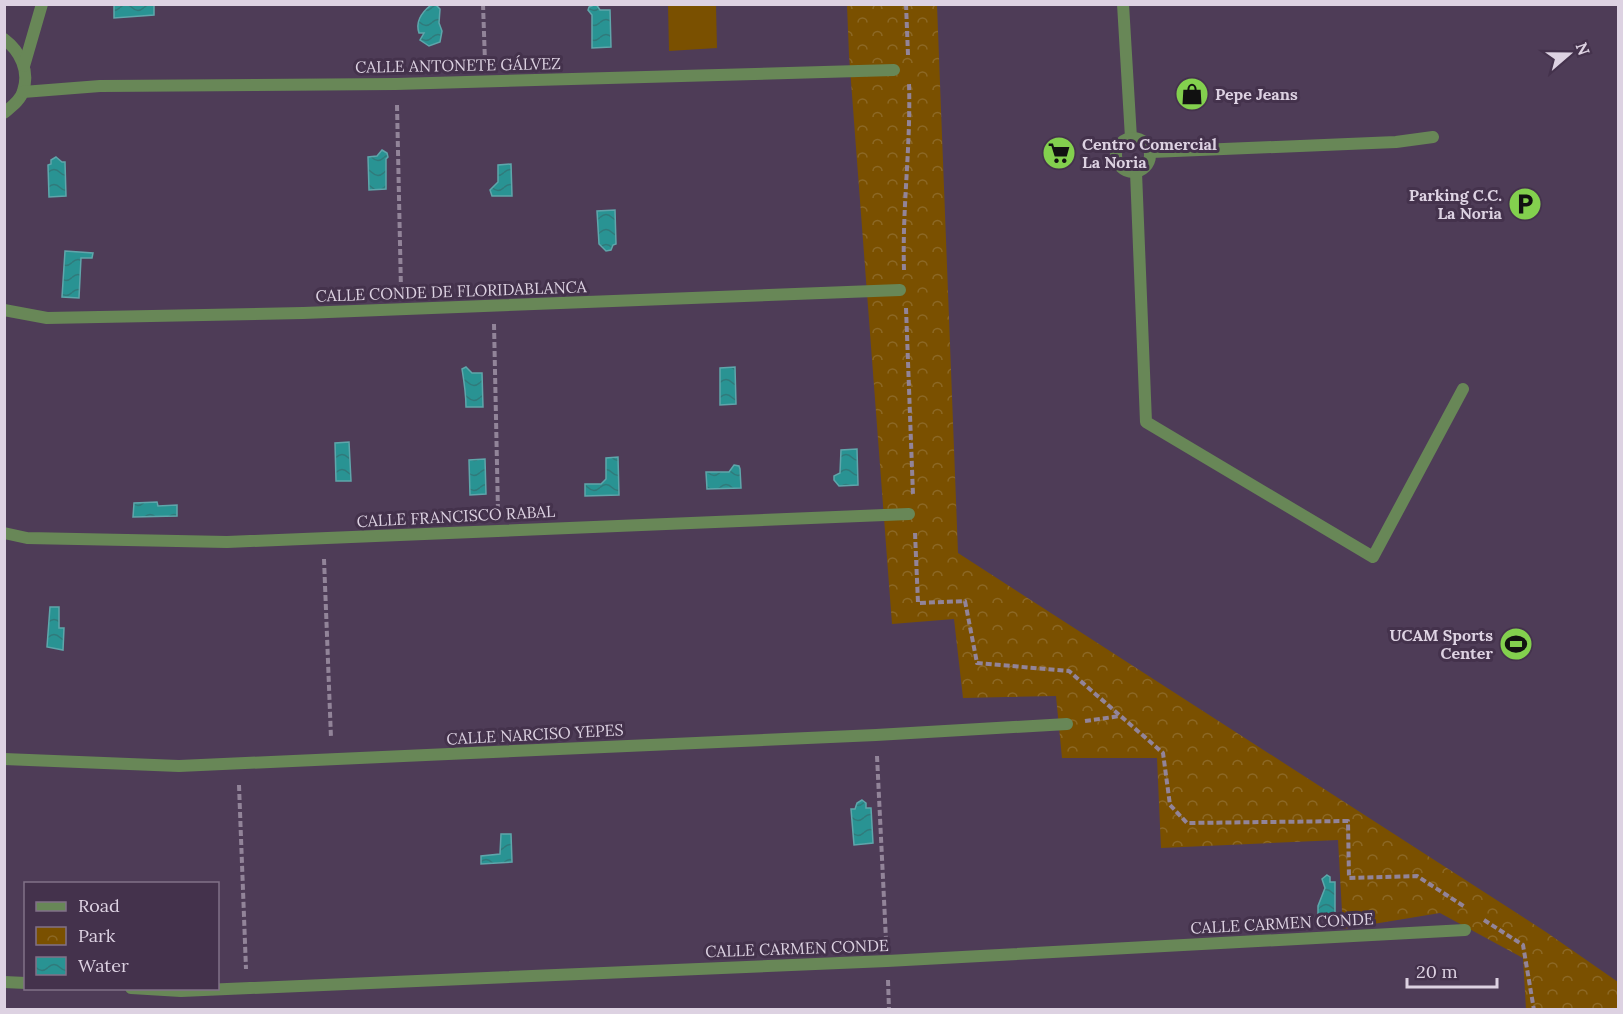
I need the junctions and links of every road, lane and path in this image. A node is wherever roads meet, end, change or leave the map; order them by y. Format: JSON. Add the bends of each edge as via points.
{"nodes":[{"id":1,"x":42,"y":4,"type":"edge"},
{"id":2,"x":483,"y":4,"type":"edge"},
{"id":3,"x":906,"y":4,"type":"edge"},
{"id":4,"x":1123,"y":4,"type":"edge"},
{"id":5,"x":4,"y":39,"type":"edge"},
{"id":6,"x":908,"y":58,"type":"dead end"},
{"id":7,"x":24,"y":67,"type":"junction"},
{"id":8,"x":894,"y":70,"type":"dead end"},
{"id":9,"x":485,"y":81,"type":"junction"},
{"id":10,"x":909,"y":81,"type":"dead end"},
{"id":11,"x":396,"y":84,"type":"junction"},
{"id":12,"x":23,"y":92,"type":"junction"},
{"id":13,"x":5,"y":113,"type":"edge"},
{"id":14,"x":1433,"y":137,"type":"dead end"},
{"id":15,"x":1131,"y":138,"type":"junction"},
{"id":16,"x":1151,"y":152,"type":"junction"},
{"id":17,"x":1136,"y":172,"type":"junction"},
{"id":18,"x":904,"y":290,"type":"junction"},
{"id":19,"x":493,"y":305,"type":"junction"},
{"id":20,"x":401,"y":308,"type":"junction"},
{"id":21,"x":4,"y":310,"type":"edge"},
{"id":22,"x":1462,"y":389,"type":"dead end"},
{"id":23,"x":914,"y":501,"type":"dead end"},
{"id":24,"x":912,"y":519,"type":"joint"},
{"id":25,"x":499,"y":531,"type":"junction"},
{"id":26,"x":4,"y":533,"type":"edge"},
{"id":27,"x":323,"y":539,"type":"junction"},
{"id":28,"x":1120,"y":716,"type":"junction"},
{"id":29,"x":1066,"y":724,"type":"joint"},
{"id":30,"x":876,"y":735,"type":"junction"},
{"id":31,"x":4,"y":759,"type":"edge"},
{"id":32,"x":332,"y":759,"type":"junction"},
{"id":33,"x":238,"y":763,"type":"junction"},
{"id":34,"x":1470,"y":911,"type":"dead end"},
{"id":35,"x":1479,"y":917,"type":"dead end"},
{"id":36,"x":1465,"y":930,"type":"dead end"},
{"id":37,"x":887,"y":961,"type":"junction"},
{"id":38,"x":4,"y":982,"type":"edge"},
{"id":39,"x":24,"y":983,"type":"edge"},
{"id":40,"x":246,"y":988,"type":"junction"},
{"id":41,"x":219,"y":989,"type":"edge"},
{"id":42,"x":164,"y":990,"type":"edge"},
{"id":43,"x":203,"y":990,"type":"edge"},
{"id":44,"x":889,"y":1010,"type":"edge"},
{"id":45,"x":1534,"y":1010,"type":"edge"}],
"edges":[{"from":1,"to":7,"type":"street"},
{"from":2,"to":9,"type":"path"},
{"from":3,"to":6,"type":"path"},
{"from":4,"to":15,"type":"street"},
{"from":5,"to":7,"type":"street","via":[[13,45]]},
{"from":7,"to":12,"type":"street"},
{"from":8,"to":9,"type":"street","name":"CALLE ANTONETE GÁLVEZ"},
{"from":9,"to":11,"type":"street","name":"CALLE ANTONETE GÁLVEZ"},
{"from":10,"to":18,"type":"path"},
{"from":11,"to":12,"type":"street","name":"CALLE ANTONETE GÁLVEZ","via":[[100,87]]},
{"from":11,"to":20,"type":"path"},
{"from":12,"to":13,"type":"street"},
{"from":14,"to":16,"type":"street","via":[[1396,142]]},
{"from":15,"to":16,"type":"street","via":[[1140,138]]},
{"from":15,"to":17,"type":"street","via":[[1117,148],[1116,157],[1127,171]]},
{"from":16,"to":17,"type":"street","via":[[1144,168]]},
{"from":17,"to":22,"type":"street","via":[[1146,422],[1373,557]]},
{"from":18,"to":19,"type":"street","name":"CALLE CONDE DE FLORIDABLANCA"},
{"from":18,"to":23,"type":"path"},
{"from":19,"to":20,"type":"street","name":"CALLE CONDE DE FLORIDABLANCA"},
{"from":19,"to":25,"type":"path"},
{"from":20,"to":21,"type":"street","name":"CALLE CONDE DE FLORIDABLANCA","via":[[47,318]]},
{"from":24,"to":25,"type":"street","name":"CALLE FRANCISCO RABAL"},
{"from":24,"to":28,"type":"path","via":[[918,603],[965,601],[977,663],[1069,671]]},
{"from":25,"to":27,"type":"street","name":"CALLE FRANCISCO RABAL"},
{"from":26,"to":27,"type":"street","name":"CALLE FRANCISCO RABAL","via":[[27,538],[215,542]]},
{"from":27,"to":32,"type":"path"},
{"from":28,"to":29,"type":"path"},
{"from":28,"to":34,"type":"path","via":[[1162,753],[1170,805],[1187,824],[1348,821],[1349,878],[1417,876]]},
{"from":29,"to":30,"type":"street","name":"CALLE NARCISO YEPES"},
{"from":30,"to":32,"type":"street","name":"CALLE NARCISO YEPES"},
{"from":30,"to":37,"type":"path"},
{"from":31,"to":33,"type":"street","name":"CALLE NARCISO YEPES","via":[[179,766]]},
{"from":32,"to":33,"type":"street","name":"CALLE NARCISO YEPES"},
{"from":33,"to":40,"type":"path"},
{"from":35,"to":45,"type":"path","via":[[1523,945]]},
{"from":36,"to":37,"type":"street","name":"CALLE CARMEN CONDE"},
{"from":37,"to":40,"type":"street","name":"CALLE CARMEN CONDE"},
{"from":37,"to":44,"type":"path"},
{"from":38,"to":39,"type":"street"},
{"from":40,"to":41,"type":"street","name":"CALLE CARMEN CONDE"},
{"from":42,"to":43,"type":"street","name":"CALLE CARMEN CONDE"}]}
